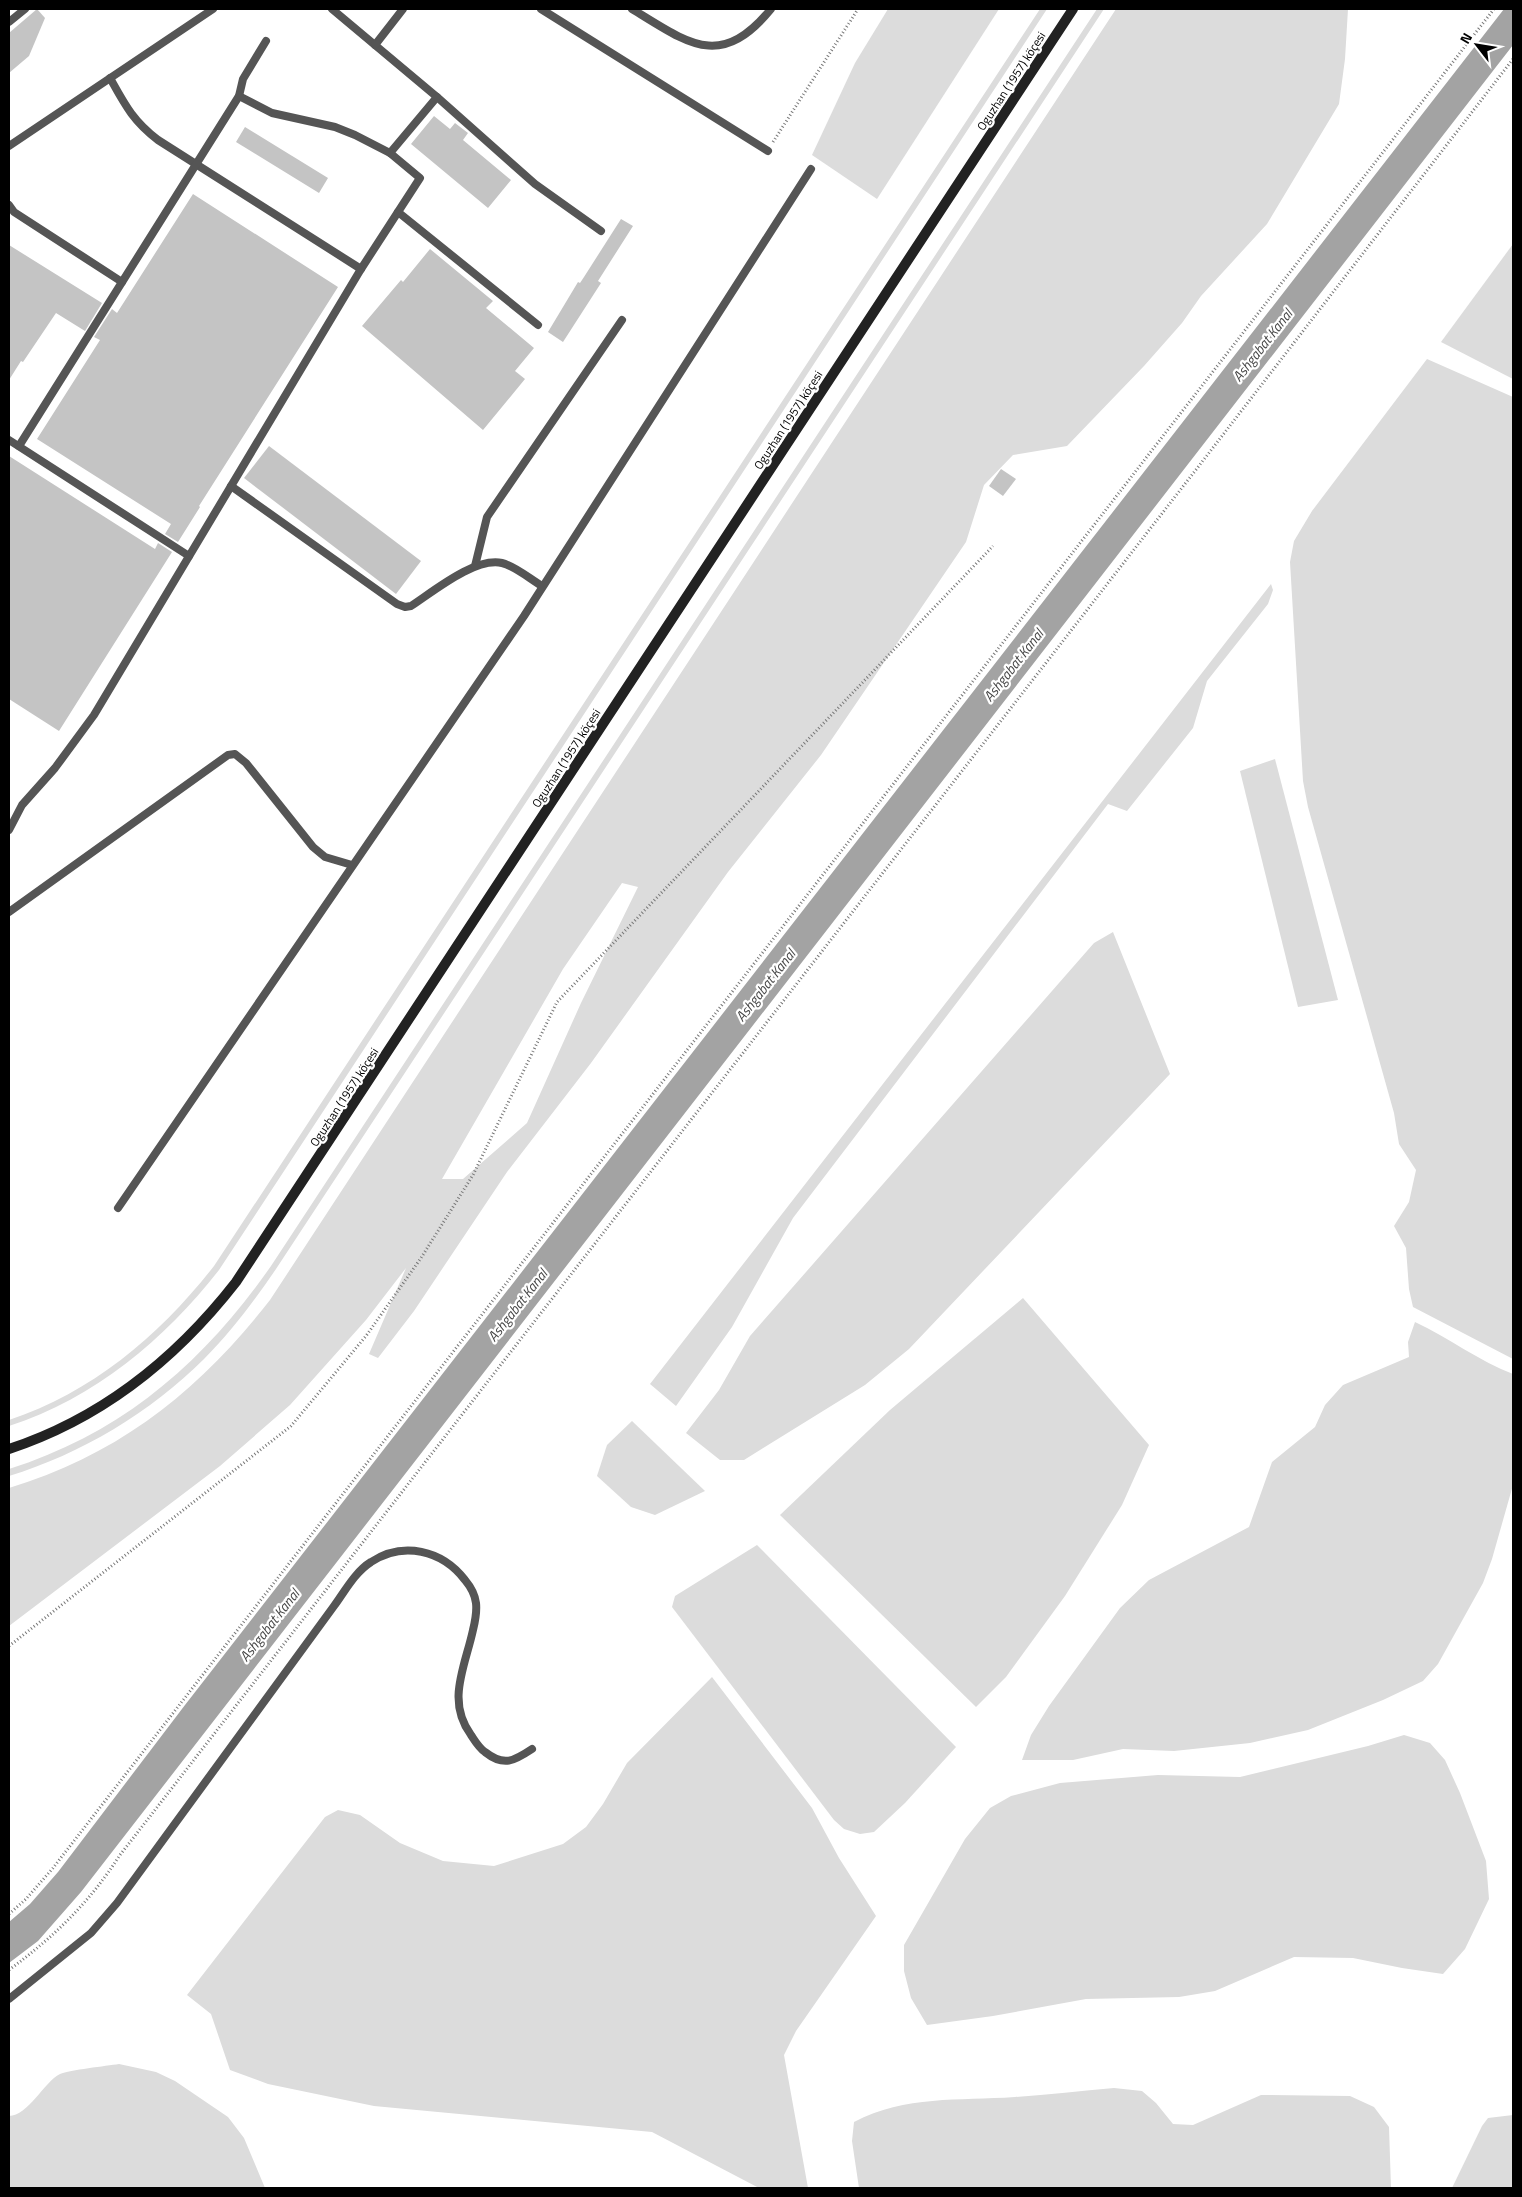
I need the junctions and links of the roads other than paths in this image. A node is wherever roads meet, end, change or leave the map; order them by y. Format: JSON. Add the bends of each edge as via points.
{"nodes":[{"id":1,"x":25,"y":9,"type":"edge"},
{"id":2,"x":213,"y":9,"type":"edge"},
{"id":3,"x":332,"y":9,"type":"edge"},
{"id":4,"x":403,"y":9,"type":"edge"},
{"id":5,"x":541,"y":9,"type":"edge"},
{"id":6,"x":632,"y":9,"type":"edge"},
{"id":7,"x":771,"y":9,"type":"edge"},
{"id":8,"x":1073,"y":9,"type":"edge"},
{"id":9,"x":9,"y":22,"type":"edge"},
{"id":10,"x":266,"y":41,"type":"dead end"},
{"id":11,"x":375,"y":45,"type":"junction"},
{"id":12,"x":110,"y":78,"type":"junction"},
{"id":13,"x":239,"y":96,"type":"junction"},
{"id":14,"x":437,"y":97,"type":"junction"},
{"id":15,"x":9,"y":146,"type":"edge"},
{"id":16,"x":768,"y":151,"type":"road end"},
{"id":17,"x":390,"y":153,"type":"junction"},
{"id":18,"x":196,"y":164,"type":"junction"},
{"id":19,"x":812,"y":169,"type":"dead end"},
{"id":20,"x":9,"y":205,"type":"edge"},
{"id":21,"x":398,"y":212,"type":"junction"},
{"id":22,"x":601,"y":231,"type":"dead end"},
{"id":23,"x":361,"y":269,"type":"junction"},
{"id":24,"x":122,"y":282,"type":"junction"},
{"id":25,"x":622,"y":320,"type":"dead end"},
{"id":26,"x":538,"y":325,"type":"dead end"},
{"id":27,"x":9,"y":440,"type":"edge"},
{"id":28,"x":19,"y":446,"type":"junction"},
{"id":29,"x":231,"y":486,"type":"junction"},
{"id":30,"x":189,"y":556,"type":"junction"},
{"id":31,"x":475,"y":566,"type":"junction"},
{"id":32,"x":542,"y":586,"type":"junction"},
{"id":33,"x":9,"y":830,"type":"edge"},
{"id":34,"x":352,"y":865,"type":"junction"},
{"id":35,"x":9,"y":912,"type":"edge"},
{"id":36,"x":118,"y":1208,"type":"dead end"},
{"id":37,"x":9,"y":1448,"type":"edge"},
{"id":38,"x":532,"y":1748,"type":"dead end"},
{"id":39,"x":9,"y":1999,"type":"edge"}],
"edges":[{"from":1,"to":9,"type":"lane"},
{"from":2,"to":12,"type":"lane"},
{"from":3,"to":11,"type":"lane"},
{"from":4,"to":11,"type":"lane"},
{"from":5,"to":16,"type":"lane"},
{"from":6,"to":7,"type":"lane","via":[[685,39],[707,47],[740,38],[761,22]]},
{"from":8,"to":37,"type":"main road","name":"Oguzhan (1957) köçesi","via":[[236,1282],[184,1343],[147,1374],[89,1412],[51,1432]]},
{"from":10,"to":13,"type":"lane","via":[[243,79]]},
{"from":11,"to":14,"type":"lane"},
{"from":12,"to":15,"type":"lane"},
{"from":12,"to":18,"type":"lane","via":[[141,127]]},
{"from":13,"to":17,"type":"lane","via":[[272,113],[335,127]]},
{"from":13,"to":18,"type":"lane"},
{"from":14,"to":17,"type":"lane"},
{"from":14,"to":22,"type":"lane","via":[[535,184]]},
{"from":17,"to":21,"type":"lane","via":[[420,178]]},
{"from":18,"to":23,"type":"lane"},
{"from":18,"to":24,"type":"lane"},
{"from":19,"to":32,"type":"lane"},
{"from":20,"to":24,"type":"lane","via":[[14,212]]},
{"from":21,"to":23,"type":"lane"},
{"from":21,"to":26,"type":"lane"},
{"from":23,"to":29,"type":"lane"},
{"from":24,"to":28,"type":"lane"},
{"from":25,"to":31,"type":"lane","via":[[487,517]]},
{"from":27,"to":28,"type":"lane"},
{"from":28,"to":30,"type":"lane"},
{"from":29,"to":30,"type":"lane"},
{"from":29,"to":31,"type":"lane","via":[[405,607],[412,606]]},
{"from":30,"to":33,"type":"lane","via":[[94,715],[55,768],[22,805]]},
{"from":31,"to":32,"type":"lane","via":[[492,561],[504,563]]},
{"from":32,"to":34,"type":"lane"},
{"from":34,"to":35,"type":"lane","via":[[326,857],[313,847],[246,763],[235,754],[228,754]]},
{"from":34,"to":36,"type":"lane"},
{"from":38,"to":39,"type":"lane","via":[[518,1758],[495,1760],[482,1750],[458,1711],[458,1689],[472,1637],[476,1603],[471,1587],[459,1571],[427,1552],[388,1554],[358,1574],[117,1903],[92,1932]]}]}
